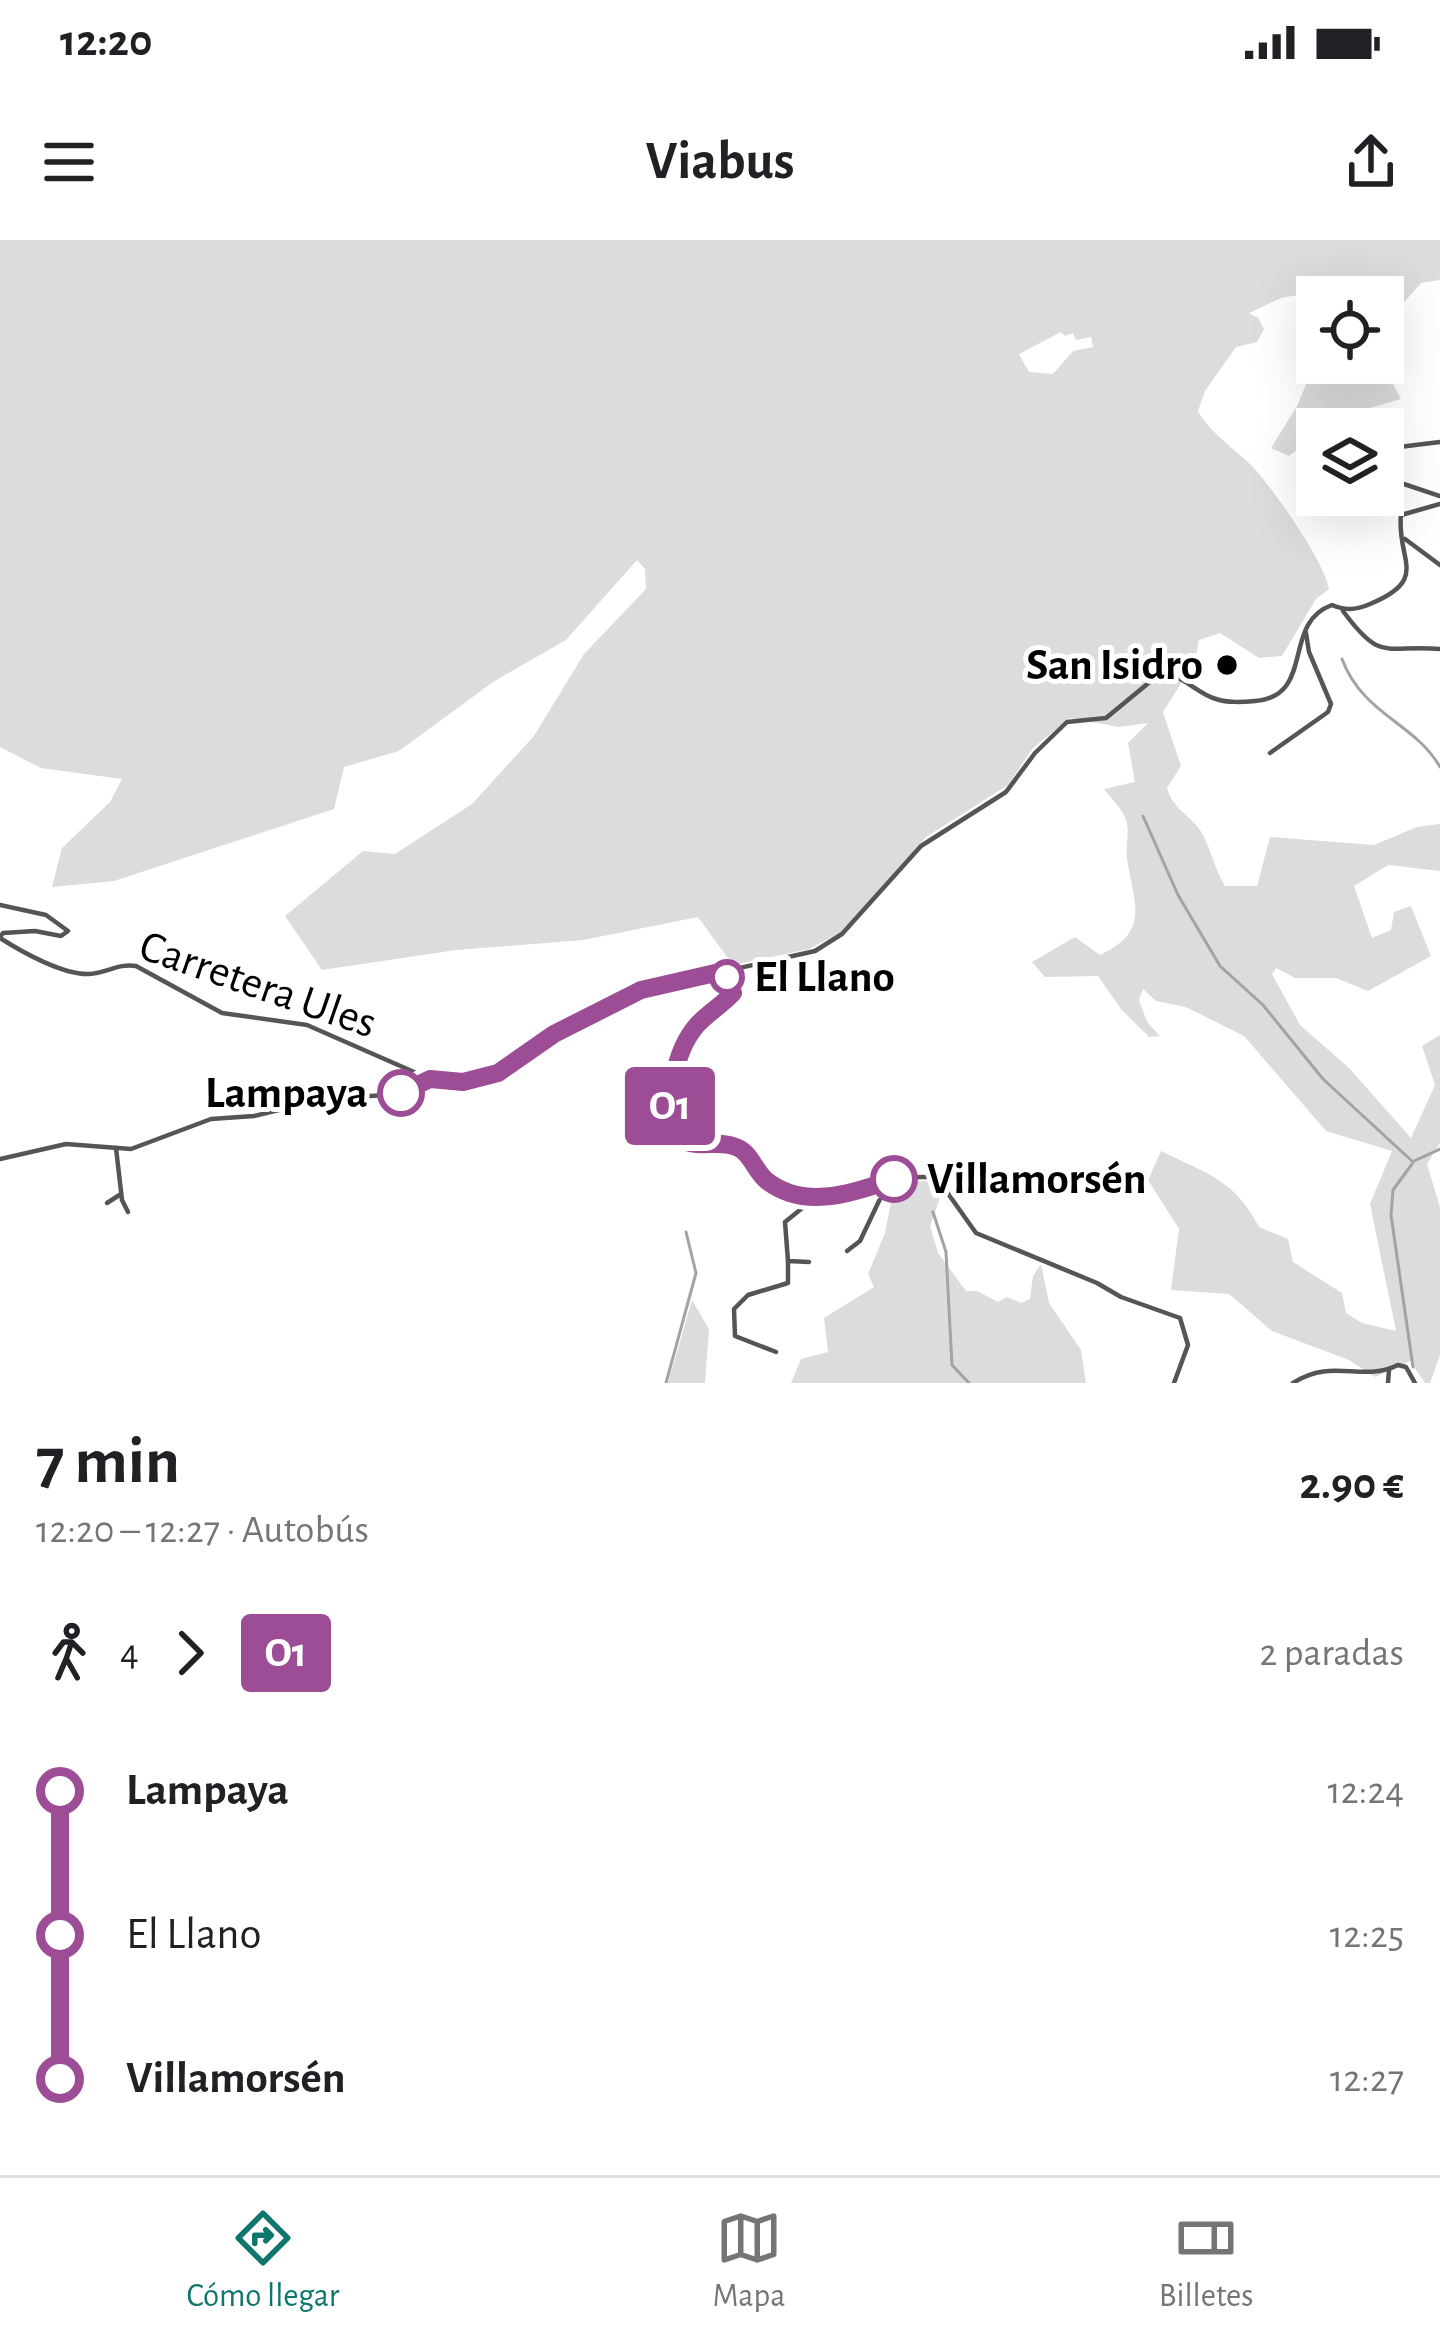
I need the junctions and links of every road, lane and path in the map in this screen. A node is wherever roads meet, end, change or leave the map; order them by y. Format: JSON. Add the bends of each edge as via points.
{"nodes":[{"id":1,"x":1440,"y":442,"type":"edge"},
{"id":2,"x":1404,"y":446,"type":"edge"},
{"id":3,"x":1404,"y":485,"type":"edge"},
{"id":4,"x":1440,"y":500,"type":"edge"},
{"id":5,"x":1405,"y":539,"type":"junction"},
{"id":6,"x":1440,"y":565,"type":"edge"},
{"id":7,"x":1342,"y":610,"type":"junction"},
{"id":8,"x":1306,"y":633,"type":"junction"},
{"id":9,"x":1440,"y":649,"type":"edge"},
{"id":10,"x":1270,"y":753,"type":"dead end"},
{"id":11,"x":0,"y":904,"type":"edge"},
{"id":12,"x":0,"y":938,"type":"edge"},
{"id":13,"x":724,"y":971,"type":"junction"},
{"id":14,"x":430,"y":1079,"type":"junction"},
{"id":15,"x":116,"y":1148,"type":"junction"},
{"id":16,"x":0,"y":1159,"type":"edge"},
{"id":17,"x":889,"y":1180,"type":"junction"},
{"id":18,"x":121,"y":1194,"type":"junction"},
{"id":19,"x":816,"y":1197,"type":"junction"},
{"id":20,"x":107,"y":1203,"type":"dead end"},
{"id":21,"x":128,"y":1212,"type":"dead end"},
{"id":22,"x":847,"y":1251,"type":"dead end"},
{"id":23,"x":788,"y":1261,"type":"junction"},
{"id":24,"x":809,"y":1262,"type":"dead end"},
{"id":25,"x":776,"y":1352,"type":"dead end"},
{"id":26,"x":1388,"y":1370,"type":"junction"},
{"id":27,"x":1174,"y":1383,"type":"edge"},
{"id":28,"x":1293,"y":1383,"type":"edge"},
{"id":29,"x":1388,"y":1383,"type":"edge"},
{"id":30,"x":1415,"y":1383,"type":"edge"}],
"edges":[{"from":1,"to":2,"type":"street"},
{"from":3,"to":4,"type":"street"},
{"from":4,"to":5,"type":"street","via":[[1401,515]]},
{"from":5,"to":6,"type":"street"},
{"from":5,"to":7,"type":"street","via":[[1408,572],[1396,591]]},
{"from":7,"to":8,"type":"street","via":[[1324,608]]},
{"from":7,"to":9,"type":"street","via":[[1376,647]]},
{"from":8,"to":10,"type":"street","via":[[1331,704],[1322,721]]},
{"from":8,"to":13,"type":"street","name":"Carretera Ules","via":[[1291,683],[1277,697],[1219,700],[1163,675],[1106,718],[1067,722],[1006,792],[921,846],[842,934],[798,956]]},
{"from":11,"to":12,"type":"street","name":"Carretera Ules","via":[[46,915],[68,931]]},
{"from":12,"to":14,"type":"street","name":"Carretera Ules","via":[[89,974],[136,965],[222,1013],[307,1025]]},
{"from":13,"to":14,"type":"street","name":"Carretera Ules","via":[[641,990],[498,1073]]},
{"from":13,"to":19,"type":"street","via":[[733,993],[684,1046],[670,1107],[674,1134],[692,1146],[742,1149],[766,1180]]},
{"from":14,"to":15,"type":"street","via":[[401,1094],[211,1119],[153,1143]]},
{"from":15,"to":16,"type":"street","via":[[66,1144]]},
{"from":15,"to":18,"type":"street"},
{"from":17,"to":19,"type":"street"},
{"from":17,"to":22,"type":"street","via":[[860,1241]]},
{"from":17,"to":27,"type":"street","via":[[937,1178],[976,1233],[1180,1318],[1188,1345]]},
{"from":18,"to":20,"type":"street"},
{"from":18,"to":21,"type":"street"},
{"from":19,"to":23,"type":"street","via":[[785,1222]]},
{"from":23,"to":24,"type":"street"},
{"from":23,"to":25,"type":"street","via":[[788,1283],[748,1295],[734,1309],[735,1336]]},
{"from":26,"to":28,"type":"street","via":[[1317,1370]]},
{"from":26,"to":29,"type":"street"},
{"from":26,"to":30,"type":"street","via":[[1403,1365]]}]}
